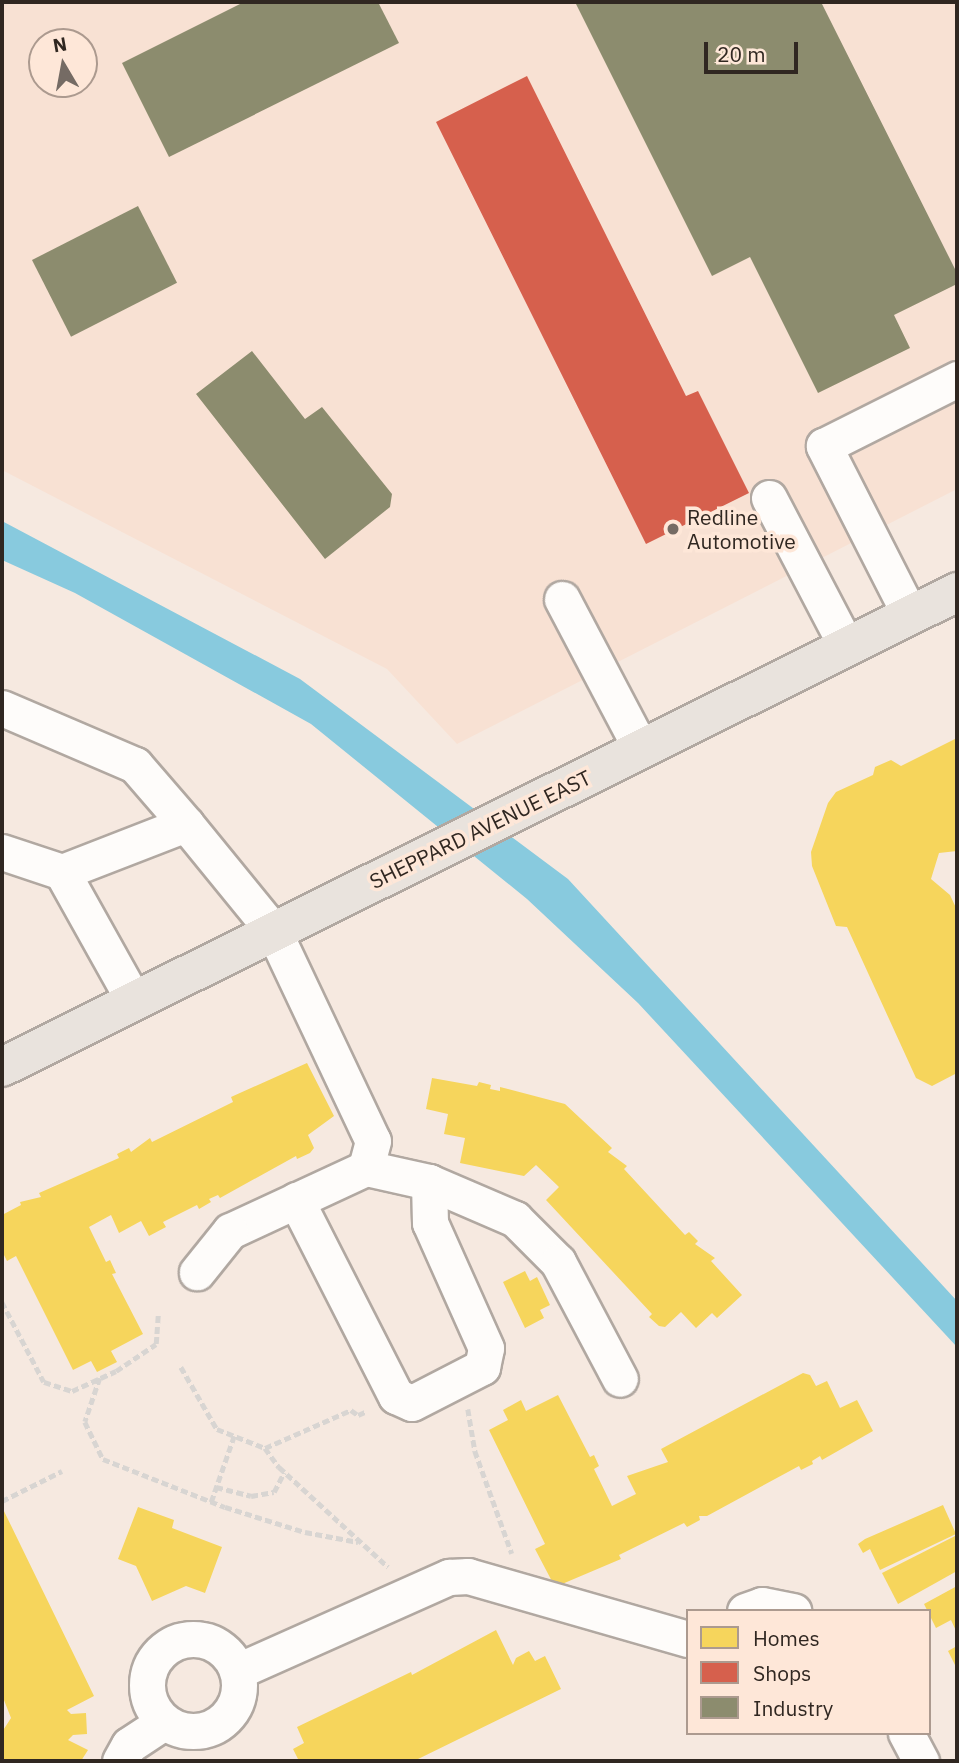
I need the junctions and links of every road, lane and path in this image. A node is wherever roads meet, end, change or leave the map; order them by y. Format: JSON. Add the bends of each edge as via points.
{"nodes":[{"id":1,"x":957,"y":379,"type":"edge"},
{"id":2,"x":769,"y":498,"type":"dead end"},
{"id":3,"x":957,"y":592,"type":"edge"},
{"id":4,"x":562,"y":599,"type":"dead end"},
{"id":5,"x":910,"y":615,"type":"junction"},
{"id":6,"x":847,"y":647,"type":"junction"},
{"id":7,"x":2,"y":708,"type":"edge"},
{"id":8,"x":641,"y":749,"type":"junction"},
{"id":9,"x":186,"y":824,"type":"junction"},
{"id":10,"x":2,"y":852,"type":"edge"},
{"id":11,"x":62,"y":872,"type":"junction"},
{"id":12,"x":274,"y":932,"type":"junction"},
{"id":13,"x":134,"y":1001,"type":"junction"},
{"id":14,"x":2,"y":1067,"type":"edge"},
{"id":15,"x":366,"y":1168,"type":"junction"},
{"id":16,"x":429,"y":1182,"type":"junction"},
{"id":17,"x":296,"y":1200,"type":"junction"},
{"id":18,"x":197,"y":1272,"type":"dead end"},
{"id":19,"x":2,"y":1302,"type":"edge"},
{"id":20,"x":158,"y":1314,"type":"dead end"},
{"id":21,"x":181,"y":1367,"type":"dead end"},
{"id":22,"x":100,"y":1378,"type":"junction"},
{"id":23,"x":620,"y":1379,"type":"dead end"},
{"id":24,"x":396,"y":1396,"type":"junction"},
{"id":25,"x":467,"y":1399,"type":"dead end"},
{"id":26,"x":234,"y":1436,"type":"junction"},
{"id":27,"x":265,"y":1448,"type":"junction"},
{"id":28,"x":62,"y":1471,"type":"dead end"},
{"id":29,"x":284,"y":1472,"type":"junction"},
{"id":30,"x":216,"y":1488,"type":"junction"},
{"id":31,"x":2,"y":1501,"type":"edge"},
{"id":32,"x":211,"y":1502,"type":"junction"},
{"id":33,"x":358,"y":1542,"type":"junction"},
{"id":34,"x":415,"y":1590,"type":"junction"},
{"id":35,"x":529,"y":1593,"type":"junction"},
{"id":36,"x":751,"y":1609,"type":"edge"},
{"id":37,"x":783,"y":1609,"type":"edge"},
{"id":38,"x":686,"y":1638,"type":"edge"},
{"id":39,"x":240,"y":1670,"type":"junction"},
{"id":40,"x":164,"y":1722,"type":"junction"},
{"id":41,"x":907,"y":1735,"type":"edge"},
{"id":42,"x":120,"y":1761,"type":"edge"},
{"id":43,"x":921,"y":1761,"type":"edge"}],
"edges":[{"from":1,"to":5,"type":"street","via":[[824,446]]},
{"from":2,"to":6,"type":"street"},
{"from":3,"to":5,"type":"main road","name":"SHEPPARD AVENUE EAST"},
{"from":4,"to":8,"type":"street"},
{"from":5,"to":6,"type":"main road","name":"SHEPPARD AVENUE EAST"},
{"from":6,"to":8,"type":"main road","name":"SHEPPARD AVENUE EAST"},
{"from":7,"to":9,"type":"street","via":[[135,765]]},
{"from":8,"to":12,"type":"main road","name":"SHEPPARD AVENUE EAST"},
{"from":9,"to":11,"type":"street"},
{"from":9,"to":12,"type":"street"},
{"from":10,"to":11,"type":"street"},
{"from":11,"to":13,"type":"street"},
{"from":12,"to":13,"type":"main road","name":"SHEPPARD AVENUE EAST"},
{"from":12,"to":15,"type":"street","via":[[373,1141]]},
{"from":13,"to":14,"type":"main road","name":"SHEPPARD AVENUE EAST"},
{"from":15,"to":16,"type":"street"},
{"from":15,"to":17,"type":"street"},
{"from":16,"to":23,"type":"street","via":[[515,1219],[558,1262]]},
{"from":16,"to":24,"type":"street","via":[[430,1223],[486,1348],[482,1367],[412,1403]]},
{"from":17,"to":18,"type":"street","via":[[230,1231]]},
{"from":17,"to":24,"type":"street"},
{"from":19,"to":22,"type":"path","via":[[44,1382],[72,1391]]},
{"from":20,"to":22,"type":"path","via":[[156,1344]]},
{"from":21,"to":26,"type":"path","via":[[217,1429]]},
{"from":22,"to":32,"type":"path","via":[[85,1422],[103,1459]]},
{"from":24,"to":27,"type":"path","via":[[358,1415],[351,1410]]},
{"from":25,"to":35,"type":"path","via":[[475,1451]]},
{"from":26,"to":27,"type":"path"},
{"from":26,"to":30,"type":"path"},
{"from":27,"to":29,"type":"path"},
{"from":28,"to":31,"type":"path"},
{"from":29,"to":30,"type":"path","via":[[274,1492],[251,1496]]},
{"from":29,"to":33,"type":"path"},
{"from":30,"to":32,"type":"path"},
{"from":32,"to":33,"type":"path","via":[[305,1532]]},
{"from":33,"to":34,"type":"path"},
{"from":34,"to":35,"type":"street","via":[[449,1577],[468,1576]]},
{"from":34,"to":39,"type":"street"},
{"from":35,"to":38,"type":"street"},
{"from":36,"to":37,"type":"street","via":[[762,1605]]},
{"from":39,"to":40,"type":"street","via":[[238,1697],[221,1722],[193,1731]]},
{"from":39,"to":40,"type":"street","via":[[216,1645],[186,1639],[171,1644],[150,1667],[147,1681],[154,1710]]},
{"from":40,"to":42,"type":"street","via":[[129,1745]]},
{"from":41,"to":43,"type":"street"}]}
